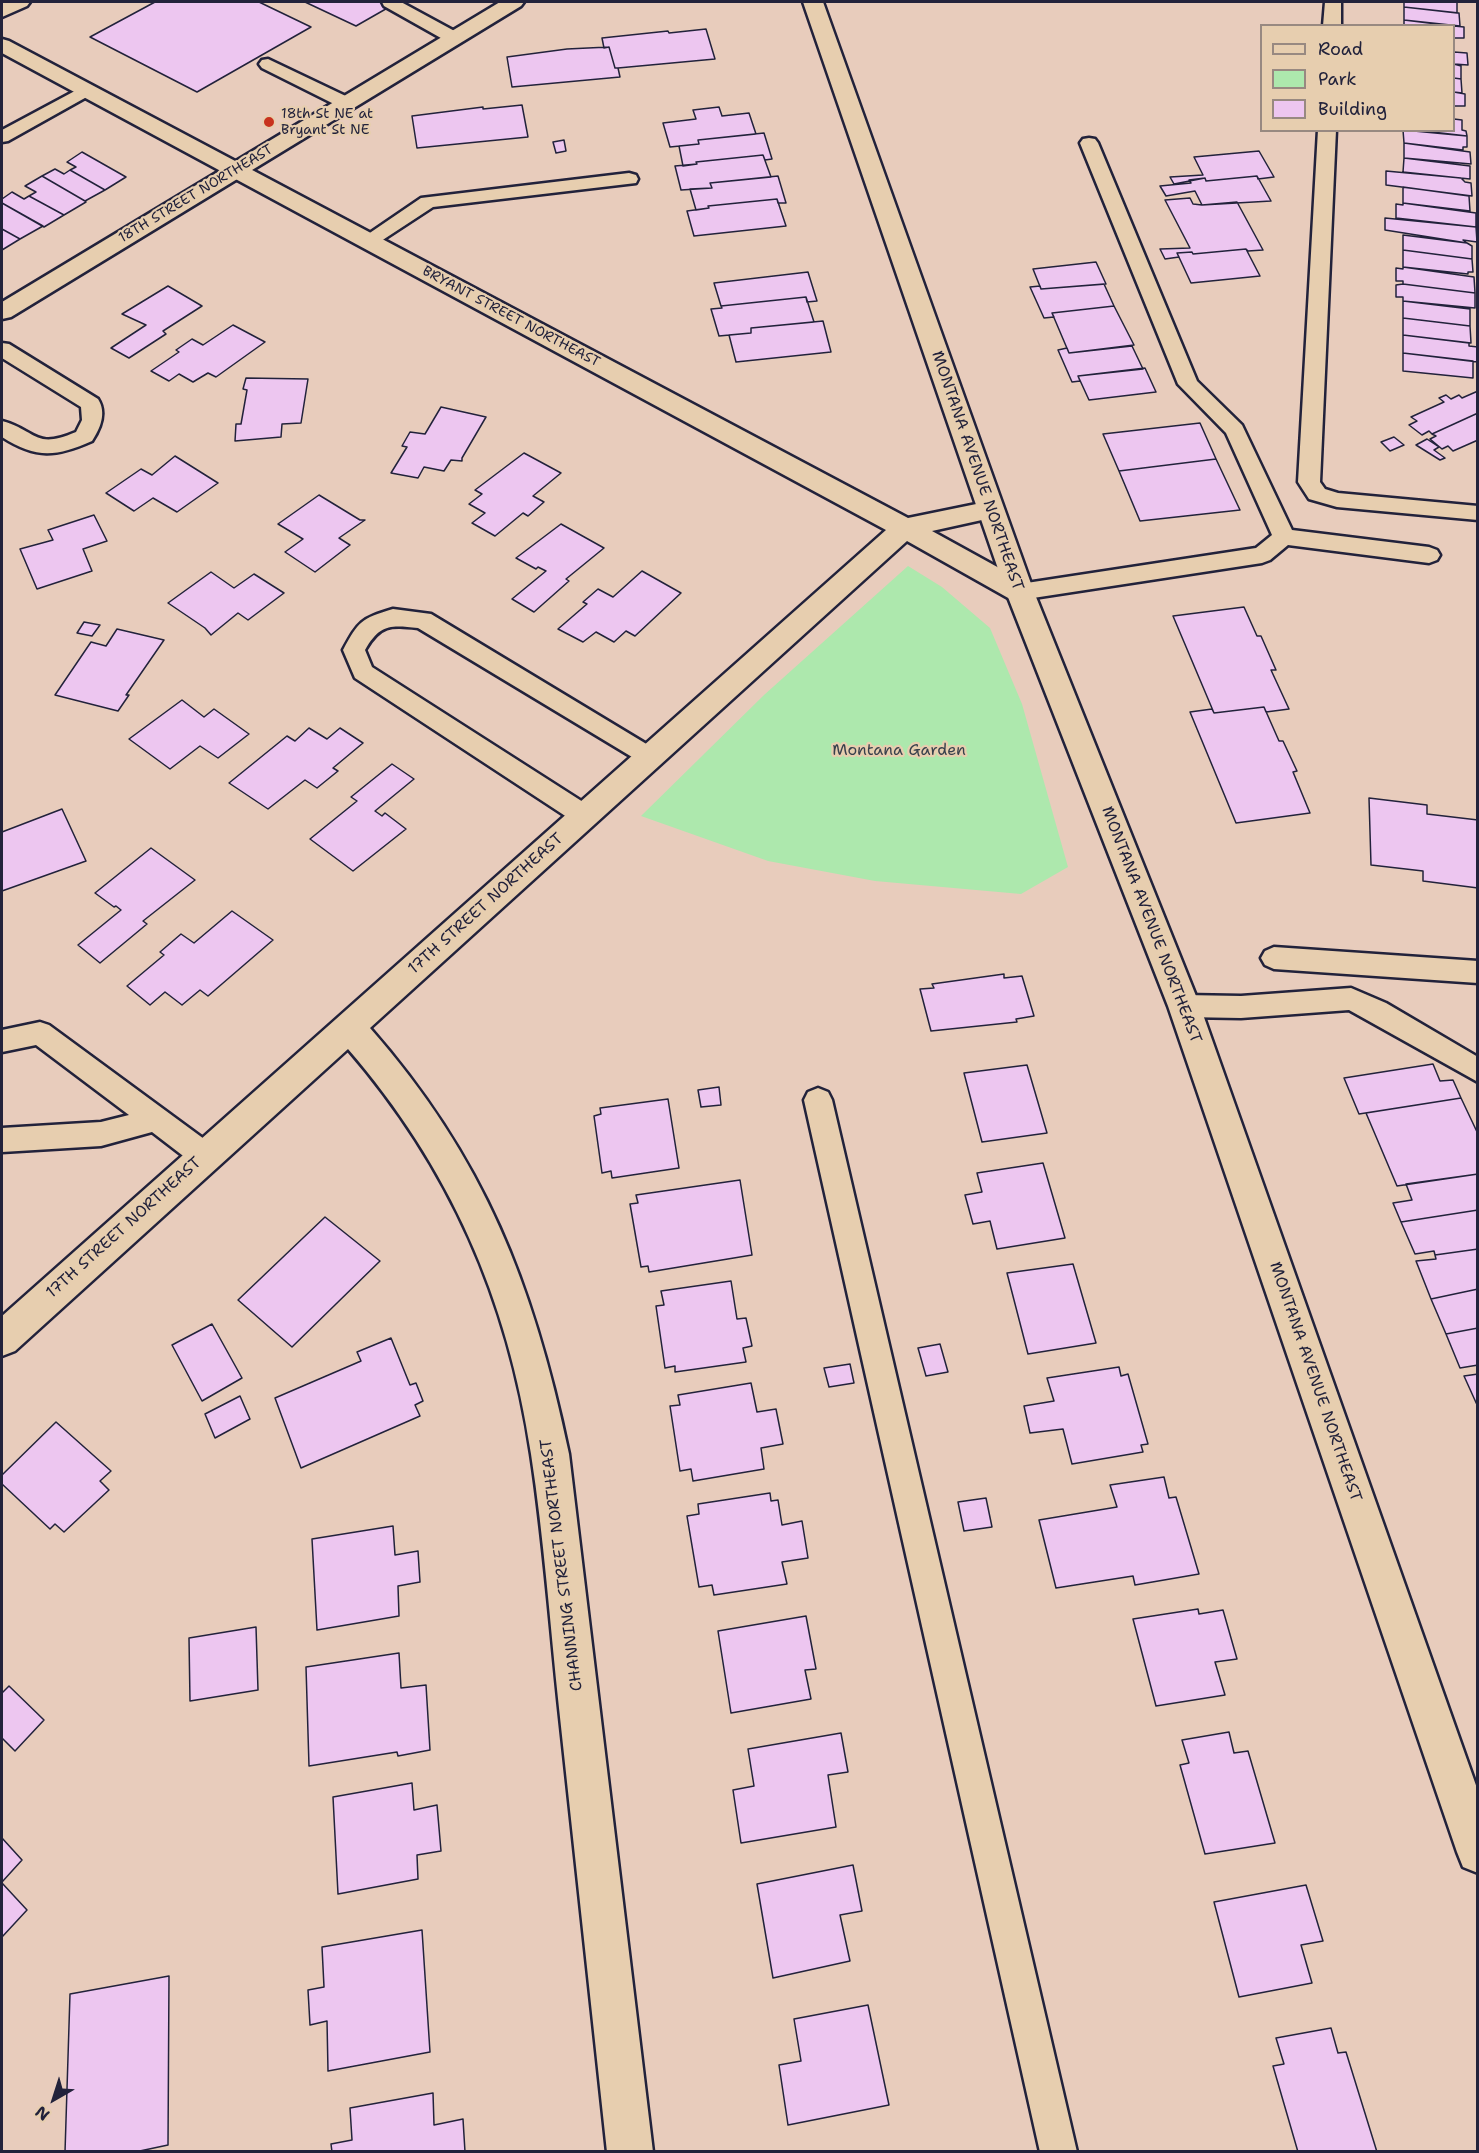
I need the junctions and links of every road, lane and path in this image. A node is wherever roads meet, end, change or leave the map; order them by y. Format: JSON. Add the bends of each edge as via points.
{"nodes":[{"id":1,"x":20,"y":2,"type":"edge"},
{"id":2,"x":390,"y":2,"type":"edge"},
{"id":3,"x":514,"y":2,"type":"edge"},
{"id":4,"x":813,"y":2,"type":"edge"},
{"id":5,"x":1333,"y":2,"type":"edge"},
{"id":6,"x":2,"y":11,"type":"edge"},
{"id":7,"x":1332,"y":24,"type":"edge"},
{"id":8,"x":454,"y":38,"type":"junction"},
{"id":9,"x":5,"y":50,"type":"edge"},
{"id":10,"x":268,"y":64,"type":"dead end"},
{"id":11,"x":86,"y":90,"type":"junction"},
{"id":12,"x":346,"y":103,"type":"junction"},
{"id":13,"x":1327,"y":132,"type":"edge"},
{"id":14,"x":2,"y":137,"type":"edge"},
{"id":15,"x":1089,"y":143,"type":"dead end"},
{"id":16,"x":236,"y":170,"type":"junction"},
{"id":17,"x":629,"y":179,"type":"dead end"},
{"id":18,"x":368,"y":241,"type":"junction"},
{"id":19,"x":2,"y":312,"type":"edge"},
{"id":20,"x":2,"y":349,"type":"edge"},
{"id":21,"x":2,"y":428,"type":"edge"},
{"id":22,"x":991,"y":510,"type":"junction"},
{"id":23,"x":1478,"y":513,"type":"edge"},
{"id":24,"x":905,"y":528,"type":"junction"},
{"id":25,"x":1284,"y":537,"type":"junction"},
{"id":26,"x":1429,"y":555,"type":"dead end"},
{"id":27,"x":1020,"y":592,"type":"junction"},
{"id":28,"x":650,"y":757,"type":"junction"},
{"id":29,"x":585,"y":816,"type":"junction"},
{"id":30,"x":1274,"y":958,"type":"dead end"},
{"id":31,"x":1478,"y":972,"type":"edge"},
{"id":32,"x":1184,"y":1006,"type":"junction"},
{"id":33,"x":349,"y":1027,"type":"junction"},
{"id":34,"x":2,"y":1041,"type":"edge"},
{"id":35,"x":1478,"y":1071,"type":"edge"},
{"id":36,"x":818,"y":1100,"type":"dead end"},
{"id":37,"x":156,"y":1119,"type":"junction"},
{"id":38,"x":2,"y":1140,"type":"edge"},
{"id":39,"x":205,"y":1156,"type":"junction"},
{"id":40,"x":2,"y":1339,"type":"edge"},
{"id":41,"x":1478,"y":1852,"type":"edge"},
{"id":42,"x":630,"y":2151,"type":"edge"},
{"id":43,"x":1059,"y":2151,"type":"edge"}],
"edges":[{"from":1,"to":6,"type":"street"},
{"from":2,"to":8,"type":"lane"},
{"from":3,"to":8,"type":"street","name":"18TH STREET NORTHEAST"},
{"from":4,"to":22,"type":"street","name":"MONTANA AVENUE NORTHEAST"},
{"from":5,"to":7,"type":"lane"},
{"from":8,"to":12,"type":"street","name":"18TH STREET NORTHEAST"},
{"from":9,"to":11,"type":"street","name":"BRYANT STREET NORTHEAST"},
{"from":10,"to":12,"type":"lane"},
{"from":11,"to":14,"type":"lane"},
{"from":11,"to":16,"type":"street","name":"BRYANT STREET NORTHEAST"},
{"from":12,"to":16,"type":"street","name":"18TH STREET NORTHEAST"},
{"from":13,"to":23,"type":"lane","via":[[1309,482],[1317,494],[1337,500]]},
{"from":15,"to":25,"type":"lane","via":[[1188,384],[1235,430]]},
{"from":16,"to":18,"type":"street","name":"BRYANT STREET NORTHEAST"},
{"from":16,"to":19,"type":"street","name":"18TH STREET NORTHEAST"},
{"from":17,"to":18,"type":"lane","via":[[428,202]]},
{"from":18,"to":24,"type":"street","name":"BRYANT STREET NORTHEAST"},
{"from":20,"to":21,"type":"lane","via":[[91,404],[92,420],[85,436],[60,447],[32,447]]},
{"from":22,"to":24,"type":"street"},
{"from":22,"to":27,"type":"street","name":"MONTANA AVENUE NORTHEAST"},
{"from":24,"to":27,"type":"street","name":"BRYANT STREET NORTHEAST"},
{"from":24,"to":28,"type":"street","name":"17TH STREET NORTHEAST"},
{"from":25,"to":26,"type":"lane"},
{"from":25,"to":27,"type":"lane","via":[[1262,555]]},
{"from":27,"to":32,"type":"street","name":"MONTANA AVENUE NORTHEAST"},
{"from":28,"to":29,"type":"street","name":"17TH STREET NORTHEAST"},
{"from":28,"to":29,"type":"lane","via":[[423,620],[393,617],[366,628],[354,650],[363,672]]},
{"from":29,"to":33,"type":"street","name":"17TH STREET NORTHEAST"},
{"from":30,"to":31,"type":"lane"},
{"from":32,"to":35,"type":"lane","via":[[1241,1007],[1351,999]]},
{"from":32,"to":41,"type":"street","name":"MONTANA AVENUE NORTHEAST"},
{"from":33,"to":39,"type":"street","name":"17TH STREET NORTHEAST"},
{"from":33,"to":42,"type":"street","name":"CHANNING STREET NORTHEAST","via":[[413,1103],[466,1189],[507,1280],[539,1392],[550,1454]]},
{"from":34,"to":37,"type":"lane","via":[[40,1033]]},
{"from":36,"to":43,"type":"lane"},
{"from":37,"to":38,"type":"lane","via":[[102,1134]]},
{"from":37,"to":39,"type":"lane"},
{"from":39,"to":40,"type":"street","name":"17TH STREET NORTHEAST"}]}
